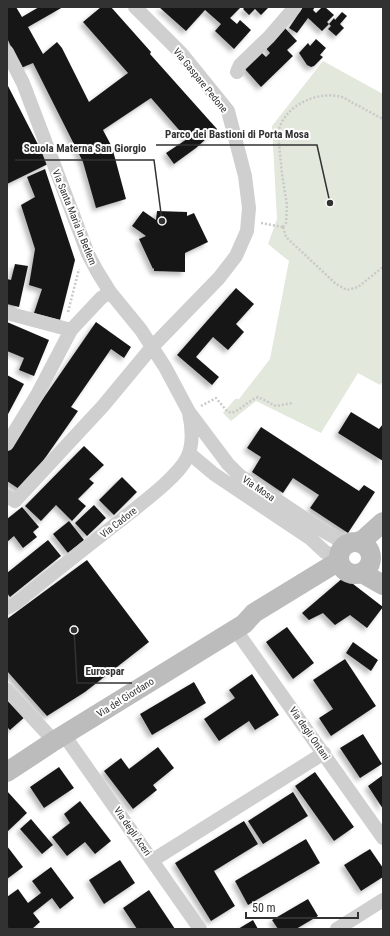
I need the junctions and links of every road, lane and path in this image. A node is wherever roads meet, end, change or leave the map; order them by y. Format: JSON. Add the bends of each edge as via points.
{"nodes":[{"id":1,"x":135,"y":7,"type":"edge"},
{"id":2,"x":295,"y":7,"type":"edge"},
{"id":3,"x":7,"y":52,"type":"edge"},
{"id":4,"x":237,"y":72,"type":"dead end"},
{"id":5,"x":383,"y":119,"type":"edge"},
{"id":6,"x":248,"y":221,"type":"junction"},
{"id":7,"x":282,"y":227,"type":"junction"},
{"id":8,"x":80,"y":264,"type":"dead end"},
{"id":9,"x":383,"y":267,"type":"edge"},
{"id":10,"x":110,"y":292,"type":"junction"},
{"id":11,"x":7,"y":313,"type":"edge"},
{"id":12,"x":67,"y":329,"type":"junction"},
{"id":13,"x":152,"y":347,"type":"junction"},
{"id":14,"x":292,"y":403,"type":"dead end"},
{"id":15,"x":193,"y":410,"type":"junction"},
{"id":16,"x":7,"y":444,"type":"edge"},
{"id":17,"x":190,"y":449,"type":"junction"},
{"id":18,"x":228,"y":464,"type":"junction"},
{"id":19,"x":10,"y":501,"type":"edge"},
{"id":20,"x":383,"y":522,"type":"edge"},
{"id":21,"x":359,"y":556,"type":"edge"},
{"id":22,"x":383,"y":585,"type":"edge"},
{"id":23,"x":7,"y":608,"type":"edge"},
{"id":24,"x":240,"y":626,"type":"junction"},
{"id":25,"x":7,"y":690,"type":"edge"},
{"id":26,"x":59,"y":738,"type":"junction"},
{"id":27,"x":324,"y":753,"type":"junction"},
{"id":28,"x":7,"y":772,"type":"edge"},
{"id":29,"x":383,"y":838,"type":"edge"},
{"id":30,"x":153,"y":860,"type":"junction"},
{"id":31,"x":383,"y":900,"type":"edge"},
{"id":32,"x":200,"y":929,"type":"edge"},
{"id":33,"x":337,"y":929,"type":"edge"}],
"edges":[{"from":1,"to":6,"type":"street","name":"Via Gaspare Pedone","via":[[181,53],[228,111],[245,176]]},
{"from":2,"to":4,"type":"street","via":[[240,65]]},
{"from":3,"to":10,"type":"street","name":"Via Santa Maria in Betlem","via":[[23,82],[88,254]]},
{"from":5,"to":7,"type":"path","via":[[342,97],[326,95],[310,98],[292,109],[278,133],[286,205],[286,223]]},
{"from":6,"to":7,"type":"path"},
{"from":6,"to":13,"type":"street","name":"Via Gaspare Pedone","via":[[247,231],[236,256],[219,278]]},
{"from":7,"to":9,"type":"path","via":[[286,237],[336,284],[347,290],[358,287]]},
{"from":8,"to":12,"type":"path"},
{"from":10,"to":12,"type":"street"},
{"from":10,"to":13,"type":"street","name":"Via Santa Maria in Betlem"},
{"from":11,"to":12,"type":"street"},
{"from":12,"to":16,"type":"street","via":[[37,395]]},
{"from":13,"to":15,"type":"street","name":"Via Santa Maria in Betlem"},
{"from":13,"to":19,"type":"street","name":"Via Gaspare Pedone","via":[[103,406]]},
{"from":14,"to":15,"type":"path","via":[[276,406],[258,397],[231,413],[216,398]]},
{"from":15,"to":17,"type":"street","name":"Via Cadore"},
{"from":15,"to":18,"type":"street","name":"Via Mosa"},
{"from":17,"to":18,"type":"street","via":[[200,445],[209,448]]},
{"from":17,"to":21,"type":"street","via":[[214,474],[311,539],[324,552]]},
{"from":17,"to":23,"type":"street","name":"Via Cadore","via":[[179,470],[146,500]]},
{"from":18,"to":21,"type":"street","name":"Via Mosa","via":[[244,478]]},
{"from":20,"to":21,"type":"street","name":"Via del Giordano","via":[[363,540]]},
{"from":21,"to":22,"type":"street"},
{"from":21,"to":24,"type":"street","name":"Via del Giordano","via":[[254,613]]},
{"from":24,"to":26,"type":"street","name":"Via del Giordano"},
{"from":24,"to":27,"type":"street","name":"Via degli Ontani"},
{"from":25,"to":26,"type":"street","name":"Via degli Aceri"},
{"from":26,"to":28,"type":"street","name":"Via del Giordano"},
{"from":26,"to":30,"type":"street","name":"Via degli Aceri"},
{"from":27,"to":29,"type":"street","name":"Via degli Ontani"},
{"from":27,"to":30,"type":"street"},
{"from":30,"to":32,"type":"street","name":"Via degli Aceri"},
{"from":31,"to":33,"type":"street"}]}
